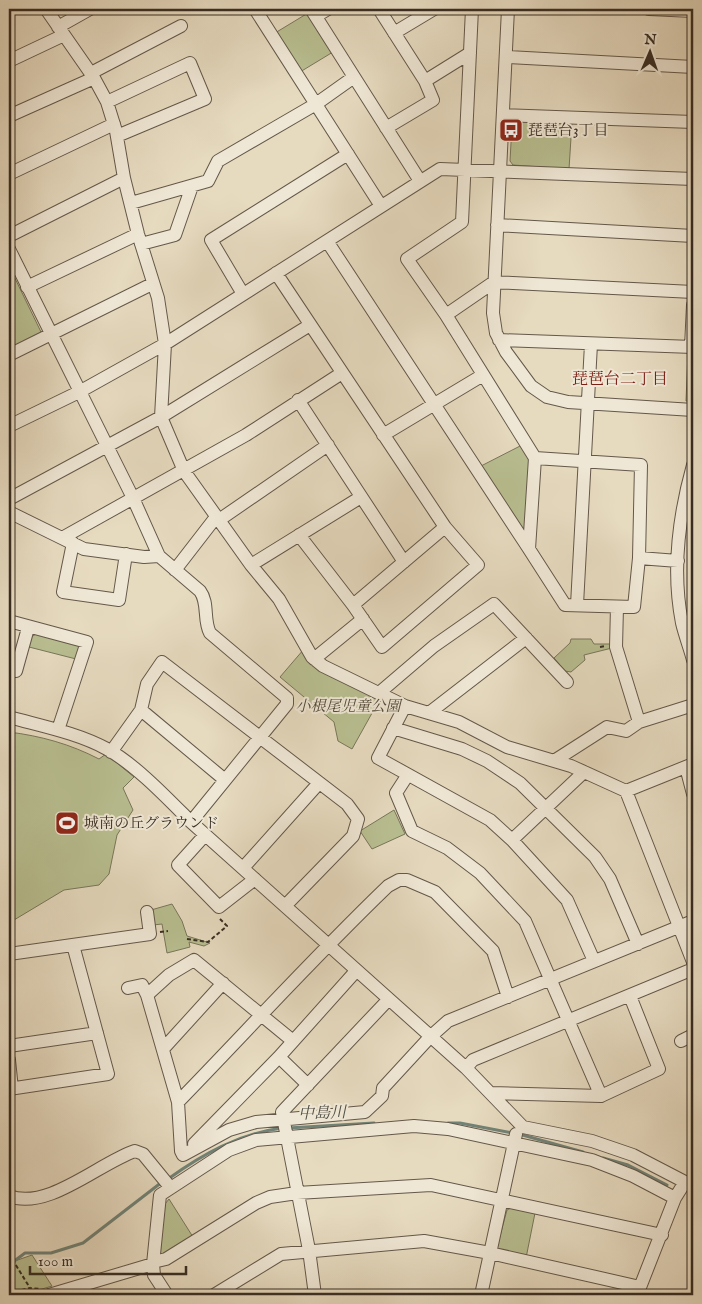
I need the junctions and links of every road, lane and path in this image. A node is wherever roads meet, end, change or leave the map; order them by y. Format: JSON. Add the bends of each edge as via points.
{"nodes":[{"id":1,"x":46,"y":9,"type":"edge"},
{"id":2,"x":90,"y":9,"type":"edge"},
{"id":3,"x":255,"y":9,"type":"edge"},
{"id":4,"x":328,"y":9,"type":"edge"},
{"id":5,"x":379,"y":9,"type":"edge"},
{"id":6,"x":434,"y":9,"type":"edge"},
{"id":7,"x":472,"y":9,"type":"edge"},
{"id":8,"x":508,"y":9,"type":"edge"},
{"id":9,"x":649,"y":9,"type":"edge"},
{"id":10,"x":693,"y":11,"type":"edge"},
{"id":11,"x":313,"y":12,"type":"edge"},
{"id":12,"x":181,"y":26,"type":"dead end"},
{"id":13,"x":61,"y":31,"type":"junction"},
{"id":14,"x":394,"y":33,"type":"junction"},
{"id":15,"x":470,"y":53,"type":"junction"},
{"id":16,"x":506,"y":57,"type":"junction"},
{"id":17,"x":9,"y":61,"type":"edge"},
{"id":18,"x":693,"y":67,"type":"edge"},
{"id":19,"x":92,"y":75,"type":"junction"},
{"id":20,"x":354,"y":77,"type":"junction"},
{"id":21,"x":425,"y":81,"type":"junction"},
{"id":22,"x":107,"y":102,"type":"junction"},
{"id":23,"x":316,"y":104,"type":"junction"},
{"id":24,"x":503,"y":115,"type":"junction"},
{"id":25,"x":9,"y":116,"type":"edge"},
{"id":26,"x":693,"y":122,"type":"edge"},
{"id":27,"x":386,"y":128,"type":"junction"},
{"id":28,"x":115,"y":130,"type":"junction"},
{"id":29,"x":348,"y":154,"type":"junction"},
{"id":30,"x":464,"y":170,"type":"junction"},
{"id":31,"x":500,"y":171,"type":"junction"},
{"id":32,"x":9,"y":174,"type":"edge"},
{"id":33,"x":124,"y":178,"type":"junction"},
{"id":34,"x":693,"y":179,"type":"edge"},
{"id":35,"x":420,"y":181,"type":"junction"},
{"id":36,"x":192,"y":186,"type":"junction"},
{"id":37,"x":131,"y":203,"type":"junction"},
{"id":38,"x":381,"y":206,"type":"junction"},
{"id":39,"x":497,"y":225,"type":"junction"},
{"id":40,"x":9,"y":236,"type":"edge"},
{"id":41,"x":693,"y":236,"type":"edge"},
{"id":42,"x":139,"y":239,"type":"junction"},
{"id":43,"x":327,"y":241,"type":"junction"},
{"id":44,"x":9,"y":249,"type":"edge"},
{"id":45,"x":276,"y":273,"type":"junction"},
{"id":46,"x":494,"y":282,"type":"junction"},
{"id":47,"x":152,"y":284,"type":"junction"},
{"id":48,"x":27,"y":287,"type":"junction"},
{"id":49,"x":693,"y":292,"type":"edge"},
{"id":50,"x":243,"y":294,"type":"junction"},
{"id":51,"x":693,"y":305,"type":"edge"},
{"id":52,"x":446,"y":316,"type":"junction"},
{"id":53,"x":310,"y":325,"type":"junction"},
{"id":54,"x":51,"y":334,"type":"junction"},
{"id":55,"x":499,"y":340,"type":"junction"},
{"id":56,"x":165,"y":344,"type":"junction"},
{"id":57,"x":591,"y":344,"type":"junction"},
{"id":58,"x":692,"y":347,"type":"edge"},
{"id":59,"x":9,"y":355,"type":"edge"},
{"id":60,"x":342,"y":373,"type":"junction"},
{"id":61,"x":483,"y":375,"type":"junction"},
{"id":62,"x":79,"y":392,"type":"junction"},
{"id":63,"x":298,"y":400,"type":"junction"},
{"id":64,"x":588,"y":403,"type":"junction"},
{"id":65,"x":434,"y":406,"type":"junction"},
{"id":66,"x":693,"y":410,"type":"edge"},
{"id":67,"x":161,"y":417,"type":"junction"},
{"id":68,"x":9,"y":426,"type":"edge"},
{"id":69,"x":383,"y":435,"type":"junction"},
{"id":70,"x":328,"y":445,"type":"junction"},
{"id":71,"x":106,"y":446,"type":"junction"},
{"id":72,"x":535,"y":458,"type":"junction"},
{"id":73,"x":586,"y":460,"type":"junction"},
{"id":74,"x":693,"y":465,"type":"edge"},
{"id":75,"x":184,"y":472,"type":"junction"},
{"id":76,"x":361,"y":497,"type":"junction"},
{"id":77,"x":133,"y":498,"type":"junction"},
{"id":78,"x":9,"y":499,"type":"edge"},
{"id":79,"x":9,"y":512,"type":"edge"},
{"id":80,"x":218,"y":518,"type":"junction"},
{"id":81,"x":445,"y":527,"type":"junction"},
{"id":82,"x":299,"y":535,"type":"junction"},
{"id":83,"x":68,"y":540,"type":"junction"},
{"id":84,"x":529,"y":549,"type":"junction"},
{"id":85,"x":126,"y":554,"type":"junction"},
{"id":86,"x":159,"y":556,"type":"junction"},
{"id":87,"x":639,"y":558,"type":"junction"},
{"id":88,"x":678,"y":561,"type":"junction"},
{"id":89,"x":404,"y":562,"type":"junction"},
{"id":90,"x":251,"y":565,"type":"junction"},
{"id":91,"x":175,"y":570,"type":"junction"},
{"id":92,"x":353,"y":605,"type":"junction"},
{"id":93,"x":577,"y":605,"type":"junction"},
{"id":94,"x":617,"y":607,"type":"junction"},
{"id":95,"x":363,"y":619,"type":"junction"},
{"id":96,"x":9,"y":621,"type":"edge"},
{"id":97,"x":28,"y":628,"type":"junction"},
{"id":98,"x":526,"y":638,"type":"junction"},
{"id":99,"x":314,"y":659,"type":"junction"},
{"id":100,"x":693,"y":660,"type":"edge"},
{"id":101,"x":16,"y":671,"type":"dead end"},
{"id":102,"x":567,"y":682,"type":"dead end"},
{"id":103,"x":379,"y":693,"type":"junction"},
{"id":104,"x":693,"y":705,"type":"edge"},
{"id":105,"x":405,"y":706,"type":"junction"},
{"id":106,"x":141,"y":710,"type":"junction"},
{"id":107,"x":429,"y":713,"type":"junction"},
{"id":108,"x":9,"y":717,"type":"edge"},
{"id":109,"x":639,"y":722,"type":"junction"},
{"id":110,"x":393,"y":728,"type":"junction"},
{"id":111,"x":58,"y":730,"type":"junction"},
{"id":112,"x":259,"y":738,"type":"junction"},
{"id":113,"x":112,"y":752,"type":"junction"},
{"id":114,"x":554,"y":760,"type":"junction"},
{"id":115,"x":690,"y":765,"type":"edge"},
{"id":116,"x":584,"y":772,"type":"junction"},
{"id":117,"x":407,"y":776,"type":"junction"},
{"id":118,"x":225,"y":780,"type":"junction"},
{"id":119,"x":319,"y":783,"type":"junction"},
{"id":120,"x":626,"y":791,"type":"junction"},
{"id":121,"x":693,"y":794,"type":"edge"},
{"id":122,"x":546,"y":808,"type":"junction"},
{"id":123,"x":191,"y":822,"type":"junction"},
{"id":124,"x":205,"y":835,"type":"junction"},
{"id":125,"x":512,"y":840,"type":"junction"},
{"id":126,"x":243,"y":868,"type":"junction"},
{"id":127,"x":255,"y":879,"type":"junction"},
{"id":128,"x":285,"y":906,"type":"junction"},
{"id":129,"x":219,"y":907,"type":"junction"},
{"id":130,"x":147,"y":912,"type":"dead end"},
{"id":131,"x":693,"y":921,"type":"edge"},
{"id":132,"x":680,"y":926,"type":"junction"},
{"id":133,"x":187,"y":939,"type":"dead end"},
{"id":134,"x":328,"y":944,"type":"junction"},
{"id":135,"x":638,"y":944,"type":"junction"},
{"id":136,"x":73,"y":945,"type":"junction"},
{"id":137,"x":9,"y":954,"type":"edge"},
{"id":138,"x":594,"y":961,"type":"junction"},
{"id":139,"x":693,"y":962,"type":"edge"},
{"id":140,"x":693,"y":969,"type":"edge"},
{"id":141,"x":356,"y":971,"type":"junction"},
{"id":142,"x":551,"y":979,"type":"junction"},
{"id":143,"x":223,"y":983,"type":"junction"},
{"id":144,"x":128,"y":988,"type":"dead end"},
{"id":145,"x":147,"y":995,"type":"junction"},
{"id":146,"x":630,"y":996,"type":"junction"},
{"id":147,"x":508,"y":997,"type":"junction"},
{"id":148,"x":388,"y":1000,"type":"junction"},
{"id":149,"x":262,"y":1015,"type":"junction"},
{"id":150,"x":569,"y":1022,"type":"junction"},
{"id":151,"x":97,"y":1033,"type":"junction"},
{"id":152,"x":693,"y":1035,"type":"edge"},
{"id":153,"x":430,"y":1037,"type":"junction"},
{"id":154,"x":680,"y":1041,"type":"dead end"},
{"id":155,"x":293,"y":1042,"type":"junction"},
{"id":156,"x":9,"y":1046,"type":"edge"},
{"id":157,"x":163,"y":1049,"type":"junction"},
{"id":158,"x":279,"y":1057,"type":"junction"},
{"id":159,"x":9,"y":1060,"type":"edge"},
{"id":160,"x":466,"y":1068,"type":"junction"},
{"id":161,"x":308,"y":1085,"type":"junction"},
{"id":162,"x":10,"y":1089,"type":"edge"},
{"id":163,"x":490,"y":1093,"type":"junction"},
{"id":164,"x":601,"y":1096,"type":"junction"},
{"id":165,"x":178,"y":1102,"type":"junction"},
{"id":166,"x":285,"y":1127,"type":"junction"},
{"id":167,"x":516,"y":1133,"type":"junction"},
{"id":168,"x":183,"y":1155,"type":"junction"},
{"id":169,"x":165,"y":1181,"type":"junction"},
{"id":170,"x":297,"y":1193,"type":"junction"},
{"id":171,"x":9,"y":1196,"type":"edge"},
{"id":172,"x":675,"y":1198,"type":"junction"},
{"id":173,"x":502,"y":1200,"type":"junction"},
{"id":174,"x":662,"y":1235,"type":"junction"},
{"id":175,"x":309,"y":1250,"type":"junction"},
{"id":176,"x":490,"y":1253,"type":"junction"},
{"id":177,"x":9,"y":1255,"type":"edge"},
{"id":178,"x":153,"y":1263,"type":"junction"},
{"id":179,"x":639,"y":1291,"type":"edge"},
{"id":180,"x":9,"y":1293,"type":"edge"},
{"id":181,"x":49,"y":1295,"type":"edge"},
{"id":182,"x":167,"y":1295,"type":"edge"},
{"id":183,"x":214,"y":1295,"type":"edge"},
{"id":184,"x":315,"y":1295,"type":"edge"},
{"id":185,"x":481,"y":1295,"type":"edge"}],
"edges":[{"from":1,"to":13,"type":"street"},
{"from":2,"to":13,"type":"street"},
{"from":3,"to":23,"type":"street"},
{"from":4,"to":11,"type":"street"},
{"from":5,"to":14,"type":"street"},
{"from":6,"to":14,"type":"street"},
{"from":7,"to":15,"type":"street"},
{"from":8,"to":16,"type":"street"},
{"from":9,"to":10,"type":"street"},
{"from":11,"to":20,"type":"street"},
{"from":12,"to":19,"type":"street"},
{"from":13,"to":17,"type":"street"},
{"from":13,"to":19,"type":"street"},
{"from":14,"to":21,"type":"street"},
{"from":15,"to":21,"type":"street"},
{"from":15,"to":30,"type":"street"},
{"from":16,"to":18,"type":"street"},
{"from":16,"to":24,"type":"street"},
{"from":19,"to":22,"type":"street"},
{"from":19,"to":25,"type":"street"},
{"from":20,"to":23,"type":"street"},
{"from":20,"to":27,"type":"street"},
{"from":21,"to":27,"type":"street","via":[[433,100]]},
{"from":22,"to":28,"type":"street"},
{"from":22,"to":28,"type":"street","via":[[190,63],[205,99]]},
{"from":23,"to":29,"type":"street"},
{"from":23,"to":36,"type":"street","via":[[218,161],[208,181]]},
{"from":24,"to":26,"type":"street"},
{"from":24,"to":31,"type":"street"},
{"from":27,"to":35,"type":"street"},
{"from":28,"to":32,"type":"street"},
{"from":28,"to":33,"type":"street"},
{"from":29,"to":38,"type":"street"},
{"from":29,"to":50,"type":"street","via":[[211,240]]},
{"from":30,"to":31,"type":"street"},
{"from":30,"to":35,"type":"street","via":[[440,169]]},
{"from":30,"to":52,"type":"street","via":[[462,222],[407,259]]},
{"from":31,"to":34,"type":"street"},
{"from":31,"to":39,"type":"street"},
{"from":33,"to":37,"type":"street"},
{"from":33,"to":40,"type":"street"},
{"from":35,"to":38,"type":"street"},
{"from":36,"to":37,"type":"street"},
{"from":36,"to":42,"type":"street","via":[[175,235]]},
{"from":37,"to":42,"type":"street"},
{"from":38,"to":43,"type":"street"},
{"from":39,"to":41,"type":"street"},
{"from":39,"to":46,"type":"street"},
{"from":42,"to":47,"type":"street"},
{"from":42,"to":48,"type":"street"},
{"from":43,"to":45,"type":"street"},
{"from":43,"to":65,"type":"street"},
{"from":44,"to":48,"type":"street"},
{"from":45,"to":50,"type":"street"},
{"from":45,"to":53,"type":"street"},
{"from":46,"to":49,"type":"street"},
{"from":46,"to":52,"type":"street"},
{"from":46,"to":55,"type":"street","via":[[493,322]]},
{"from":47,"to":54,"type":"street"},
{"from":47,"to":56,"type":"street","via":[[158,298]]},
{"from":48,"to":54,"type":"street"},
{"from":50,"to":56,"type":"street"},
{"from":51,"to":58,"type":"street"},
{"from":52,"to":61,"type":"street"},
{"from":53,"to":60,"type":"street"},
{"from":53,"to":67,"type":"street"},
{"from":54,"to":59,"type":"street"},
{"from":54,"to":62,"type":"street"},
{"from":55,"to":57,"type":"street"},
{"from":55,"to":64,"type":"street","via":[[520,372],[541,394],[560,401]]},
{"from":56,"to":62,"type":"street"},
{"from":56,"to":67,"type":"street"},
{"from":57,"to":58,"type":"street"},
{"from":57,"to":64,"type":"street"},
{"from":60,"to":63,"type":"street"},
{"from":60,"to":69,"type":"street"},
{"from":61,"to":65,"type":"street"},
{"from":61,"to":72,"type":"street"},
{"from":62,"to":68,"type":"street"},
{"from":62,"to":71,"type":"street"},
{"from":63,"to":70,"type":"street"},
{"from":63,"to":75,"type":"street","via":[[246,436]]},
{"from":64,"to":66,"type":"street"},
{"from":64,"to":73,"type":"street"},
{"from":65,"to":69,"type":"street"},
{"from":65,"to":84,"type":"street"},
{"from":67,"to":71,"type":"street"},
{"from":67,"to":75,"type":"street"},
{"from":69,"to":81,"type":"street"},
{"from":70,"to":76,"type":"street"},
{"from":70,"to":80,"type":"street"},
{"from":71,"to":77,"type":"street"},
{"from":71,"to":78,"type":"street"},
{"from":72,"to":73,"type":"street"},
{"from":72,"to":84,"type":"street"},
{"from":73,"to":87,"type":"street","via":[[641,465]]},
{"from":73,"to":93,"type":"street"},
{"from":74,"to":88,"type":"street","via":[[681,519]]},
{"from":75,"to":77,"type":"street"},
{"from":75,"to":80,"type":"street"},
{"from":76,"to":82,"type":"street"},
{"from":76,"to":89,"type":"street"},
{"from":77,"to":83,"type":"street"},
{"from":77,"to":86,"type":"street"},
{"from":79,"to":83,"type":"street"},
{"from":80,"to":90,"type":"street"},
{"from":80,"to":91,"type":"street"},
{"from":81,"to":89,"type":"street"},
{"from":81,"to":95,"type":"street","via":[[478,565],[382,647]]},
{"from":82,"to":90,"type":"street"},
{"from":82,"to":92,"type":"street"},
{"from":83,"to":85,"type":"street","via":[[84,549]]},
{"from":83,"to":85,"type":"street","via":[[64,592],[119,600]]},
{"from":84,"to":93,"type":"street","via":[[565,605]]},
{"from":85,"to":86,"type":"street"},
{"from":86,"to":91,"type":"street"},
{"from":87,"to":88,"type":"street"},
{"from":87,"to":94,"type":"street","via":[[634,607]]},
{"from":88,"to":100,"type":"street","via":[[682,624]]},
{"from":89,"to":92,"type":"street"},
{"from":90,"to":99,"type":"street","via":[[279,599]]},
{"from":91,"to":112,"type":"street","via":[[204,597],[206,625],[210,633],[287,698],[287,704]]},
{"from":92,"to":95,"type":"street"},
{"from":93,"to":94,"type":"street"},
{"from":94,"to":109,"type":"street","via":[[616,647]]},
{"from":95,"to":99,"type":"street"},
{"from":96,"to":97,"type":"street"},
{"from":97,"to":101,"type":"street"},
{"from":97,"to":111,"type":"street","via":[[87,642]]},
{"from":98,"to":102,"type":"street"},
{"from":98,"to":103,"type":"street","via":[[494,604],[434,646]]},
{"from":98,"to":107,"type":"street"},
{"from":99,"to":103,"type":"street"},
{"from":103,"to":105,"type":"street"},
{"from":104,"to":109,"type":"street"},
{"from":105,"to":107,"type":"street"},
{"from":105,"to":110,"type":"street"},
{"from":106,"to":112,"type":"street","via":[[147,684],[162,662]]},
{"from":106,"to":113,"type":"street"},
{"from":106,"to":118,"type":"street"},
{"from":107,"to":114,"type":"street","via":[[459,722],[507,748]]},
{"from":108,"to":111,"type":"street"},
{"from":109,"to":114,"type":"street","via":[[626,731],[607,727]]},
{"from":110,"to":117,"type":"street","via":[[378,758]]},
{"from":110,"to":122,"type":"street","via":[[462,749],[487,761],[520,783]]},
{"from":111,"to":113,"type":"street"},
{"from":112,"to":118,"type":"street"},
{"from":112,"to":119,"type":"street"},
{"from":113,"to":123,"type":"street","via":[[157,788]]},
{"from":114,"to":116,"type":"street"},
{"from":115,"to":120,"type":"street"},
{"from":115,"to":121,"type":"street"},
{"from":116,"to":120,"type":"street"},
{"from":116,"to":122,"type":"street"},
{"from":117,"to":125,"type":"street","via":[[490,820]]},
{"from":117,"to":142,"type":"street","via":[[396,792],[412,831],[447,848],[480,873],[525,921]]},
{"from":118,"to":123,"type":"street"},
{"from":119,"to":126,"type":"street"},
{"from":119,"to":128,"type":"street","via":[[347,804],[358,819],[353,836]]},
{"from":120,"to":132,"type":"street"},
{"from":122,"to":125,"type":"street"},
{"from":122,"to":135,"type":"street","via":[[595,857],[610,879]]},
{"from":123,"to":124,"type":"street"},
{"from":124,"to":126,"type":"street"},
{"from":124,"to":129,"type":"street","via":[[178,865]]},
{"from":125,"to":138,"type":"street","via":[[567,900]]},
{"from":126,"to":127,"type":"street"},
{"from":127,"to":128,"type":"street"},
{"from":127,"to":129,"type":"street"},
{"from":128,"to":134,"type":"street"},
{"from":129,"to":133,"type":"path","via":[[219,918],[227,926],[207,943]]},
{"from":130,"to":136,"type":"street","via":[[150,934]]},
{"from":131,"to":132,"type":"street"},
{"from":132,"to":135,"type":"street"},
{"from":132,"to":139,"type":"street"},
{"from":134,"to":141,"type":"street"},
{"from":134,"to":147,"type":"street","via":[[388,886],[407,880],[435,892],[493,951]]},
{"from":134,"to":149,"type":"street"},
{"from":135,"to":138,"type":"street"},
{"from":136,"to":137,"type":"street"},
{"from":136,"to":151,"type":"street"},
{"from":138,"to":142,"type":"street"},
{"from":140,"to":146,"type":"street"},
{"from":141,"to":148,"type":"street"},
{"from":141,"to":155,"type":"street"},
{"from":142,"to":147,"type":"street"},
{"from":142,"to":150,"type":"street"},
{"from":143,"to":145,"type":"street","via":[[194,960],[169,974]]},
{"from":143,"to":149,"type":"street"},
{"from":143,"to":157,"type":"street"},
{"from":144,"to":145,"type":"street","via":[[142,985]]},
{"from":145,"to":157,"type":"street"},
{"from":146,"to":150,"type":"street"},
{"from":146,"to":164,"type":"street","via":[[658,1069]]},
{"from":147,"to":153,"type":"street","via":[[448,1021]]},
{"from":148,"to":153,"type":"street"},
{"from":148,"to":161,"type":"street"},
{"from":149,"to":155,"type":"street"},
{"from":149,"to":165,"type":"street"},
{"from":150,"to":160,"type":"street","via":[[473,1060]]},
{"from":150,"to":164,"type":"street"},
{"from":151,"to":156,"type":"street"},
{"from":151,"to":162,"type":"street","via":[[108,1074]]},
{"from":152,"to":154,"type":"street"},
{"from":153,"to":160,"type":"street"},
{"from":153,"to":166,"type":"street","via":[[365,1112]]},
{"from":155,"to":158,"type":"street"},
{"from":157,"to":165,"type":"street"},
{"from":158,"to":161,"type":"street"},
{"from":158,"to":168,"type":"street"},
{"from":159,"to":162,"type":"street"},
{"from":160,"to":163,"type":"street"},
{"from":161,"to":166,"type":"street","via":[[282,1112]]},
{"from":163,"to":164,"type":"street"},
{"from":163,"to":167,"type":"street"},
{"from":165,"to":168,"type":"street"},
{"from":166,"to":167,"type":"street","via":[[414,1126]]},
{"from":166,"to":168,"type":"street","via":[[256,1122],[229,1130]]},
{"from":166,"to":169,"type":"street"},
{"from":166,"to":170,"type":"street"},
{"from":167,"to":172,"type":"street","via":[[633,1176]]},
{"from":167,"to":172,"type":"street","via":[[523,1126],[592,1141],[633,1155],[685,1182]]},
{"from":167,"to":173,"type":"street"},
{"from":169,"to":171,"type":"street","via":[[144,1154],[135,1151],[52,1194],[29,1198]]},
{"from":169,"to":178,"type":"street","via":[[160,1195]]},
{"from":170,"to":173,"type":"street","via":[[432,1185]]},
{"from":170,"to":175,"type":"street"},
{"from":170,"to":178,"type":"street","via":[[256,1202],[166,1259]]},
{"from":172,"to":174,"type":"street"},
{"from":173,"to":174,"type":"street"},
{"from":173,"to":176,"type":"street"},
{"from":174,"to":179,"type":"street"},
{"from":175,"to":176,"type":"street","via":[[424,1241]]},
{"from":175,"to":183,"type":"street","via":[[281,1254]]},
{"from":175,"to":184,"type":"street"},
{"from":176,"to":179,"type":"street"},
{"from":176,"to":185,"type":"street"},
{"from":177,"to":180,"type":"path","via":[[30,1288]]},
{"from":178,"to":181,"type":"street"},
{"from":178,"to":182,"type":"street","via":[[154,1275]]}]}
